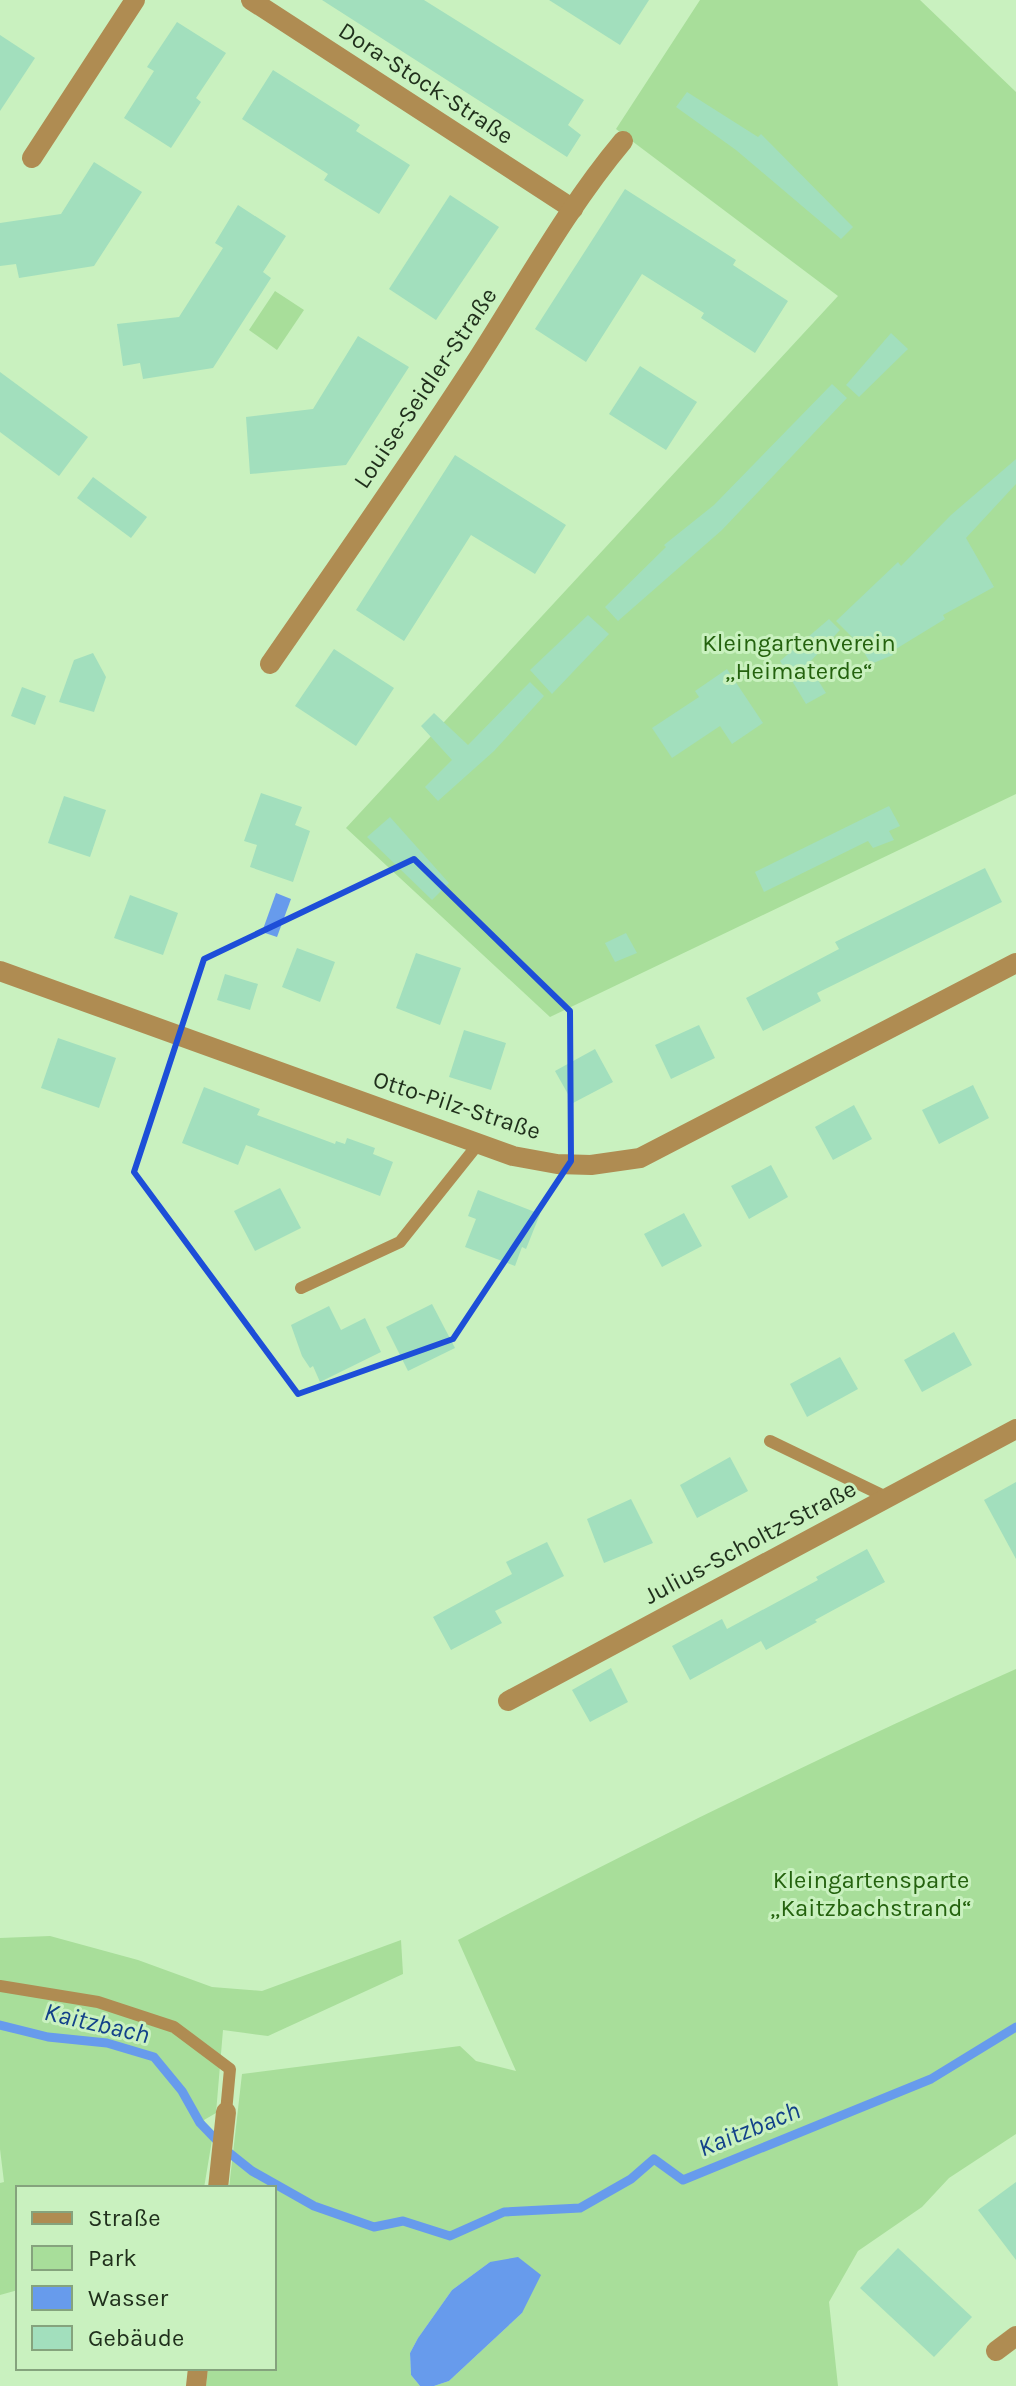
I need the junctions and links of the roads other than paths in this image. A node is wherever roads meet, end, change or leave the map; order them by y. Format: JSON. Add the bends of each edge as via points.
{"nodes":[{"id":1,"x":135,"y":0,"type":"edge"},
{"id":2,"x":251,"y":0,"type":"edge"},
{"id":3,"x":623,"y":141,"type":"dead end"},
{"id":4,"x":32,"y":158,"type":"dead end"},
{"id":5,"x":573,"y":209,"type":"junction"},
{"id":6,"x":270,"y":664,"type":"dead end"},
{"id":7,"x":1016,"y":963,"type":"edge"},
{"id":8,"x":0,"y":971,"type":"edge"},
{"id":9,"x":479,"y":1143,"type":"junction"},
{"id":10,"x":301,"y":1288,"type":"dead end"},
{"id":11,"x":1016,"y":1429,"type":"edge"},
{"id":12,"x":770,"y":1441,"type":"dead end"},
{"id":13,"x":888,"y":1498,"type":"junction"},
{"id":14,"x":508,"y":1701,"type":"dead end"},
{"id":15,"x":0,"y":1986,"type":"edge"},
{"id":16,"x":226,"y":2112,"type":"joint"},
{"id":17,"x":218,"y":2186,"type":"edge"},
{"id":18,"x":1016,"y":2336,"type":"edge"},
{"id":19,"x":996,"y":2351,"type":"dead end"}],
"edges":[{"from":1,"to":4,"type":"street"},
{"from":2,"to":5,"type":"street","name":"Dora-Stock-Straße"},
{"from":3,"to":5,"type":"street","name":"Louise-Seidler-Straße"},
{"from":5,"to":6,"type":"street","name":"Louise-Seidler-Straße"},
{"from":7,"to":9,"type":"street","name":"Otto-Pilz-Straße","via":[[640,1158],[557,1164]]},
{"from":8,"to":9,"type":"street","name":"Otto-Pilz-Straße"},
{"from":9,"to":10,"type":"lane","via":[[400,1242]]},
{"from":11,"to":13,"type":"street","name":"Julius-Scholtz-Straße"},
{"from":12,"to":13,"type":"lane"},
{"from":13,"to":14,"type":"street","name":"Julius-Scholtz-Straße"},
{"from":15,"to":16,"type":"lane","via":[[98,2002],[174,2027],[230,2069]]},
{"from":16,"to":17,"type":"street"},
{"from":18,"to":19,"type":"street"}]}
